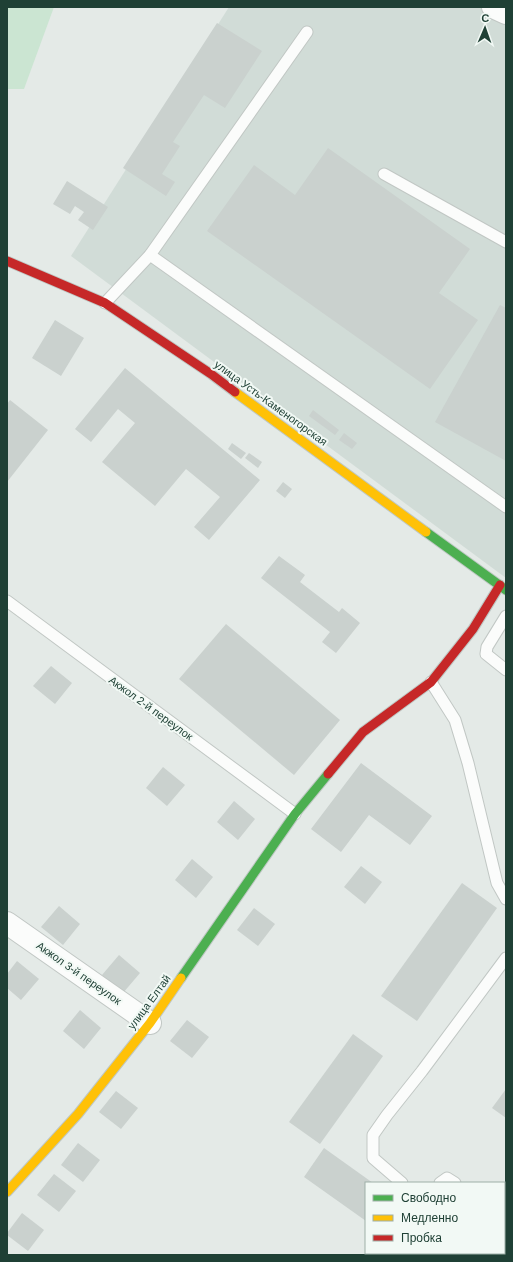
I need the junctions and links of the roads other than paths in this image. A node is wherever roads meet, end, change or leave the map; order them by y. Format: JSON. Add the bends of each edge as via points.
{"nodes":[{"id":1,"x":493,"y":7,"type":"edge"},
{"id":2,"x":506,"y":13,"type":"edge"},
{"id":3,"x":307,"y":32,"type":"dead end"},
{"id":4,"x":384,"y":174,"type":"dead end"},
{"id":5,"x":506,"y":242,"type":"edge"},
{"id":6,"x":150,"y":255,"type":"junction"},
{"id":7,"x":7,"y":261,"type":"edge"},
{"id":8,"x":105,"y":303,"type":"junction"},
{"id":9,"x":506,"y":506,"type":"edge"},
{"id":10,"x":503,"y":588,"type":"edge"},
{"id":11,"x":7,"y":601,"type":"edge"},
{"id":12,"x":506,"y":616,"type":"edge"},
{"id":13,"x":506,"y":670,"type":"edge"},
{"id":14,"x":431,"y":682,"type":"junction"},
{"id":15,"x":295,"y":814,"type":"junction"},
{"id":16,"x":506,"y":899,"type":"edge"},
{"id":17,"x":7,"y":923,"type":"edge"},
{"id":18,"x":506,"y":958,"type":"edge"},
{"id":19,"x":150,"y":1023,"type":"junction"},
{"id":20,"x":401,"y":1182,"type":"edge"},
{"id":21,"x":442,"y":1182,"type":"edge"},
{"id":22,"x":454,"y":1182,"type":"edge"},
{"id":23,"x":7,"y":1192,"type":"edge"}],
"edges":[{"from":1,"to":2,"type":"street"},
{"from":3,"to":6,"type":"lane"},
{"from":4,"to":5,"type":"lane"},
{"from":6,"to":8,"type":"lane"},
{"from":6,"to":9,"type":"lane"},
{"from":7,"to":8,"type":"street","name":"улица Усть-Каменогорская"},
{"from":8,"to":10,"type":"street","name":"улица Усть-Каменогорская","via":[[211,374]]},
{"from":10,"to":14,"type":"street","name":"улица Елтай"},
{"from":11,"to":15,"type":"lane","name":"Акжол 2-й переулок"},
{"from":12,"to":13,"type":"lane","via":[[487,647],[486,654]]},
{"from":14,"to":15,"type":"street","name":"улица Елтай","via":[[363,732]]},
{"from":14,"to":16,"type":"lane","via":[[454,720],[468,763],[497,883]]},
{"from":15,"to":19,"type":"street","name":"улица Елтай"},
{"from":17,"to":19,"type":"street","name":"Акжол 3-й переулок"},
{"from":18,"to":20,"type":"lane","via":[[373,1135],[372,1158]]},
{"from":19,"to":23,"type":"street","name":"улица Елтай","via":[[78,1114]]},
{"from":21,"to":22,"type":"lane","via":[[448,1178]]}]}
